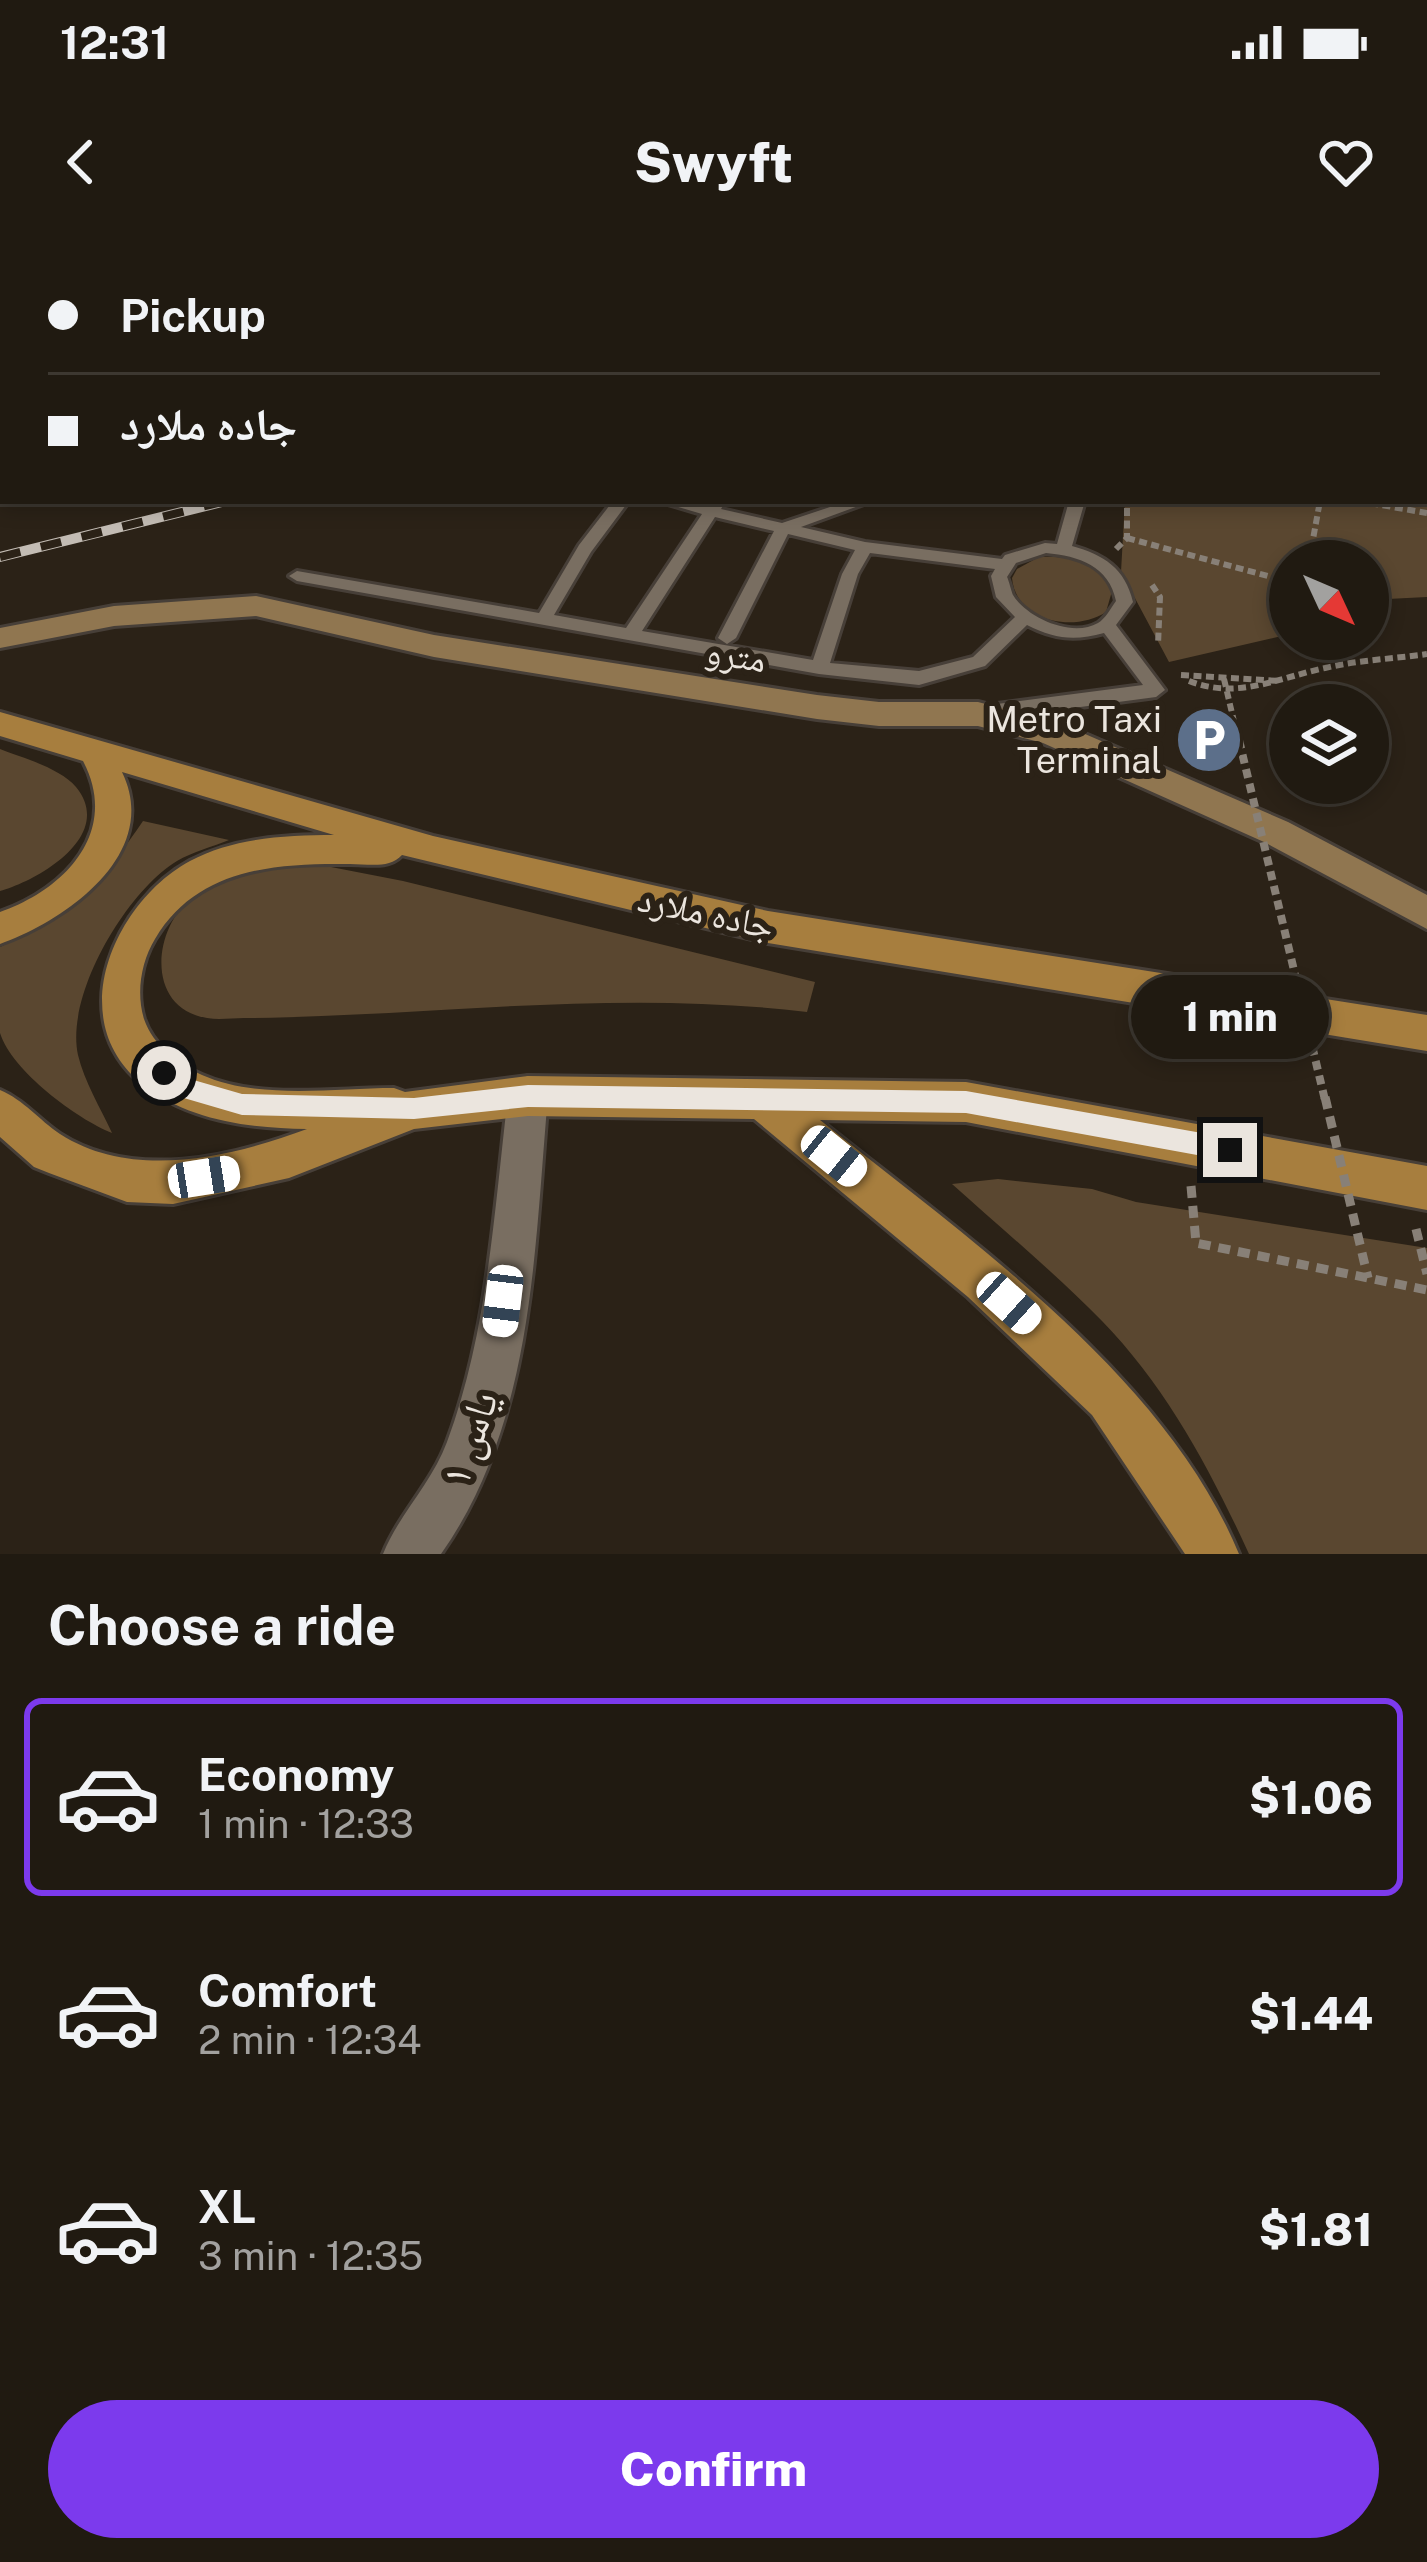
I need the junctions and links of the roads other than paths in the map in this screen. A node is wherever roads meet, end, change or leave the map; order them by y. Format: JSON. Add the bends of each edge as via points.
{"nodes":[{"id":1,"x":619,"y":504,"type":"edge"},
{"id":2,"x":855,"y":504,"type":"edge"},
{"id":3,"x":1077,"y":504,"type":"edge"},
{"id":4,"x":714,"y":506,"type":"edge"},
{"id":5,"x":783,"y":528,"type":"junction"},
{"id":6,"x":865,"y":547,"type":"junction"},
{"id":7,"x":1063,"y":548,"type":"junction"},
{"id":8,"x":1004,"y":565,"type":"junction"},
{"id":9,"x":297,"y":576,"type":"dead end"},
{"id":10,"x":544,"y":618,"type":"junction"},
{"id":11,"x":1024,"y":619,"type":"junction"},
{"id":12,"x":1107,"y":626,"type":"junction"},
{"id":13,"x":632,"y":634,"type":"junction"},
{"id":14,"x":0,"y":638,"type":"edge"},
{"id":15,"x":727,"y":638,"type":"dead end"},
{"id":16,"x":818,"y":668,"type":"junction"},
{"id":17,"x":978,"y":714,"type":"junction"},
{"id":18,"x":0,"y":724,"type":"edge"},
{"id":19,"x":96,"y":754,"type":"junction"},
{"id":20,"x":433,"y":850,"type":"junction"},
{"id":21,"x":1427,"y":913,"type":"edge"},
{"id":22,"x":0,"y":928,"type":"edge"},
{"id":23,"x":1427,"y":1033,"type":"edge"},
{"id":24,"x":528,"y":1096,"type":"junction"},
{"id":25,"x":764,"y":1100,"type":"junction"},
{"id":26,"x":414,"y":1108,"type":"junction"},
{"id":27,"x":0,"y":1110,"type":"edge"},
{"id":28,"x":1427,"y":1188,"type":"edge"},
{"id":29,"x":409,"y":1554,"type":"edge"},
{"id":30,"x":1213,"y":1554,"type":"edge"}],
"edges":[{"from":1,"to":10,"type":"lane"},
{"from":2,"to":5,"type":"lane"},
{"from":3,"to":7,"type":"lane"},
{"from":4,"to":5,"type":"lane"},
{"from":4,"to":13,"type":"lane"},
{"from":5,"to":6,"type":"lane"},
{"from":5,"to":15,"type":"lane"},
{"from":6,"to":8,"type":"lane"},
{"from":6,"to":16,"type":"lane"},
{"from":7,"to":8,"type":"lane","via":[[1028,550]]},
{"from":7,"to":12,"type":"lane","via":[[1102,563],[1124,588],[1120,615]]},
{"from":8,"to":11,"type":"lane","via":[[999,592]]},
{"from":9,"to":10,"type":"lane"},
{"from":10,"to":13,"type":"lane"},
{"from":11,"to":12,"type":"lane","via":[[1067,632]]},
{"from":11,"to":16,"type":"lane","via":[[979,662],[919,678]]},
{"from":12,"to":17,"type":"lane","via":[[1156,690]]},
{"from":13,"to":16,"type":"lane"},
{"from":14,"to":17,"type":"street","name":"مترو","via":[[114,616],[256,606],[434,646],[818,707]]},
{"from":17,"to":21,"type":"street","name":"مترو","via":[[1098,750]]},
{"from":18,"to":19,"type":"main road","name":"جاده ملارد"},
{"from":19,"to":20,"type":"main road","name":"جاده ملارد"},
{"from":19,"to":22,"type":"main road","via":[[115,800],[95,861],[61,896]]},
{"from":20,"to":23,"type":"main road","name":"جاده ملارد","via":[[768,927]]},
{"from":20,"to":26,"type":"main road","via":[[297,850],[211,867],[155,908],[118,979],[124,1023],[144,1058],[185,1088],[242,1105]]},
{"from":24,"to":25,"type":"main road"},
{"from":24,"to":26,"type":"main road"},
{"from":24,"to":29,"type":"street","name":"یاس ۱","via":[[498,1342],[464,1469]]},
{"from":25,"to":28,"type":"main road","via":[[966,1102]]},
{"from":25,"to":30,"type":"main road","via":[[967,1266],[1109,1398]]},
{"from":26,"to":27,"type":"main road","via":[[289,1157],[173,1182],[127,1180],[49,1152]]}]}
